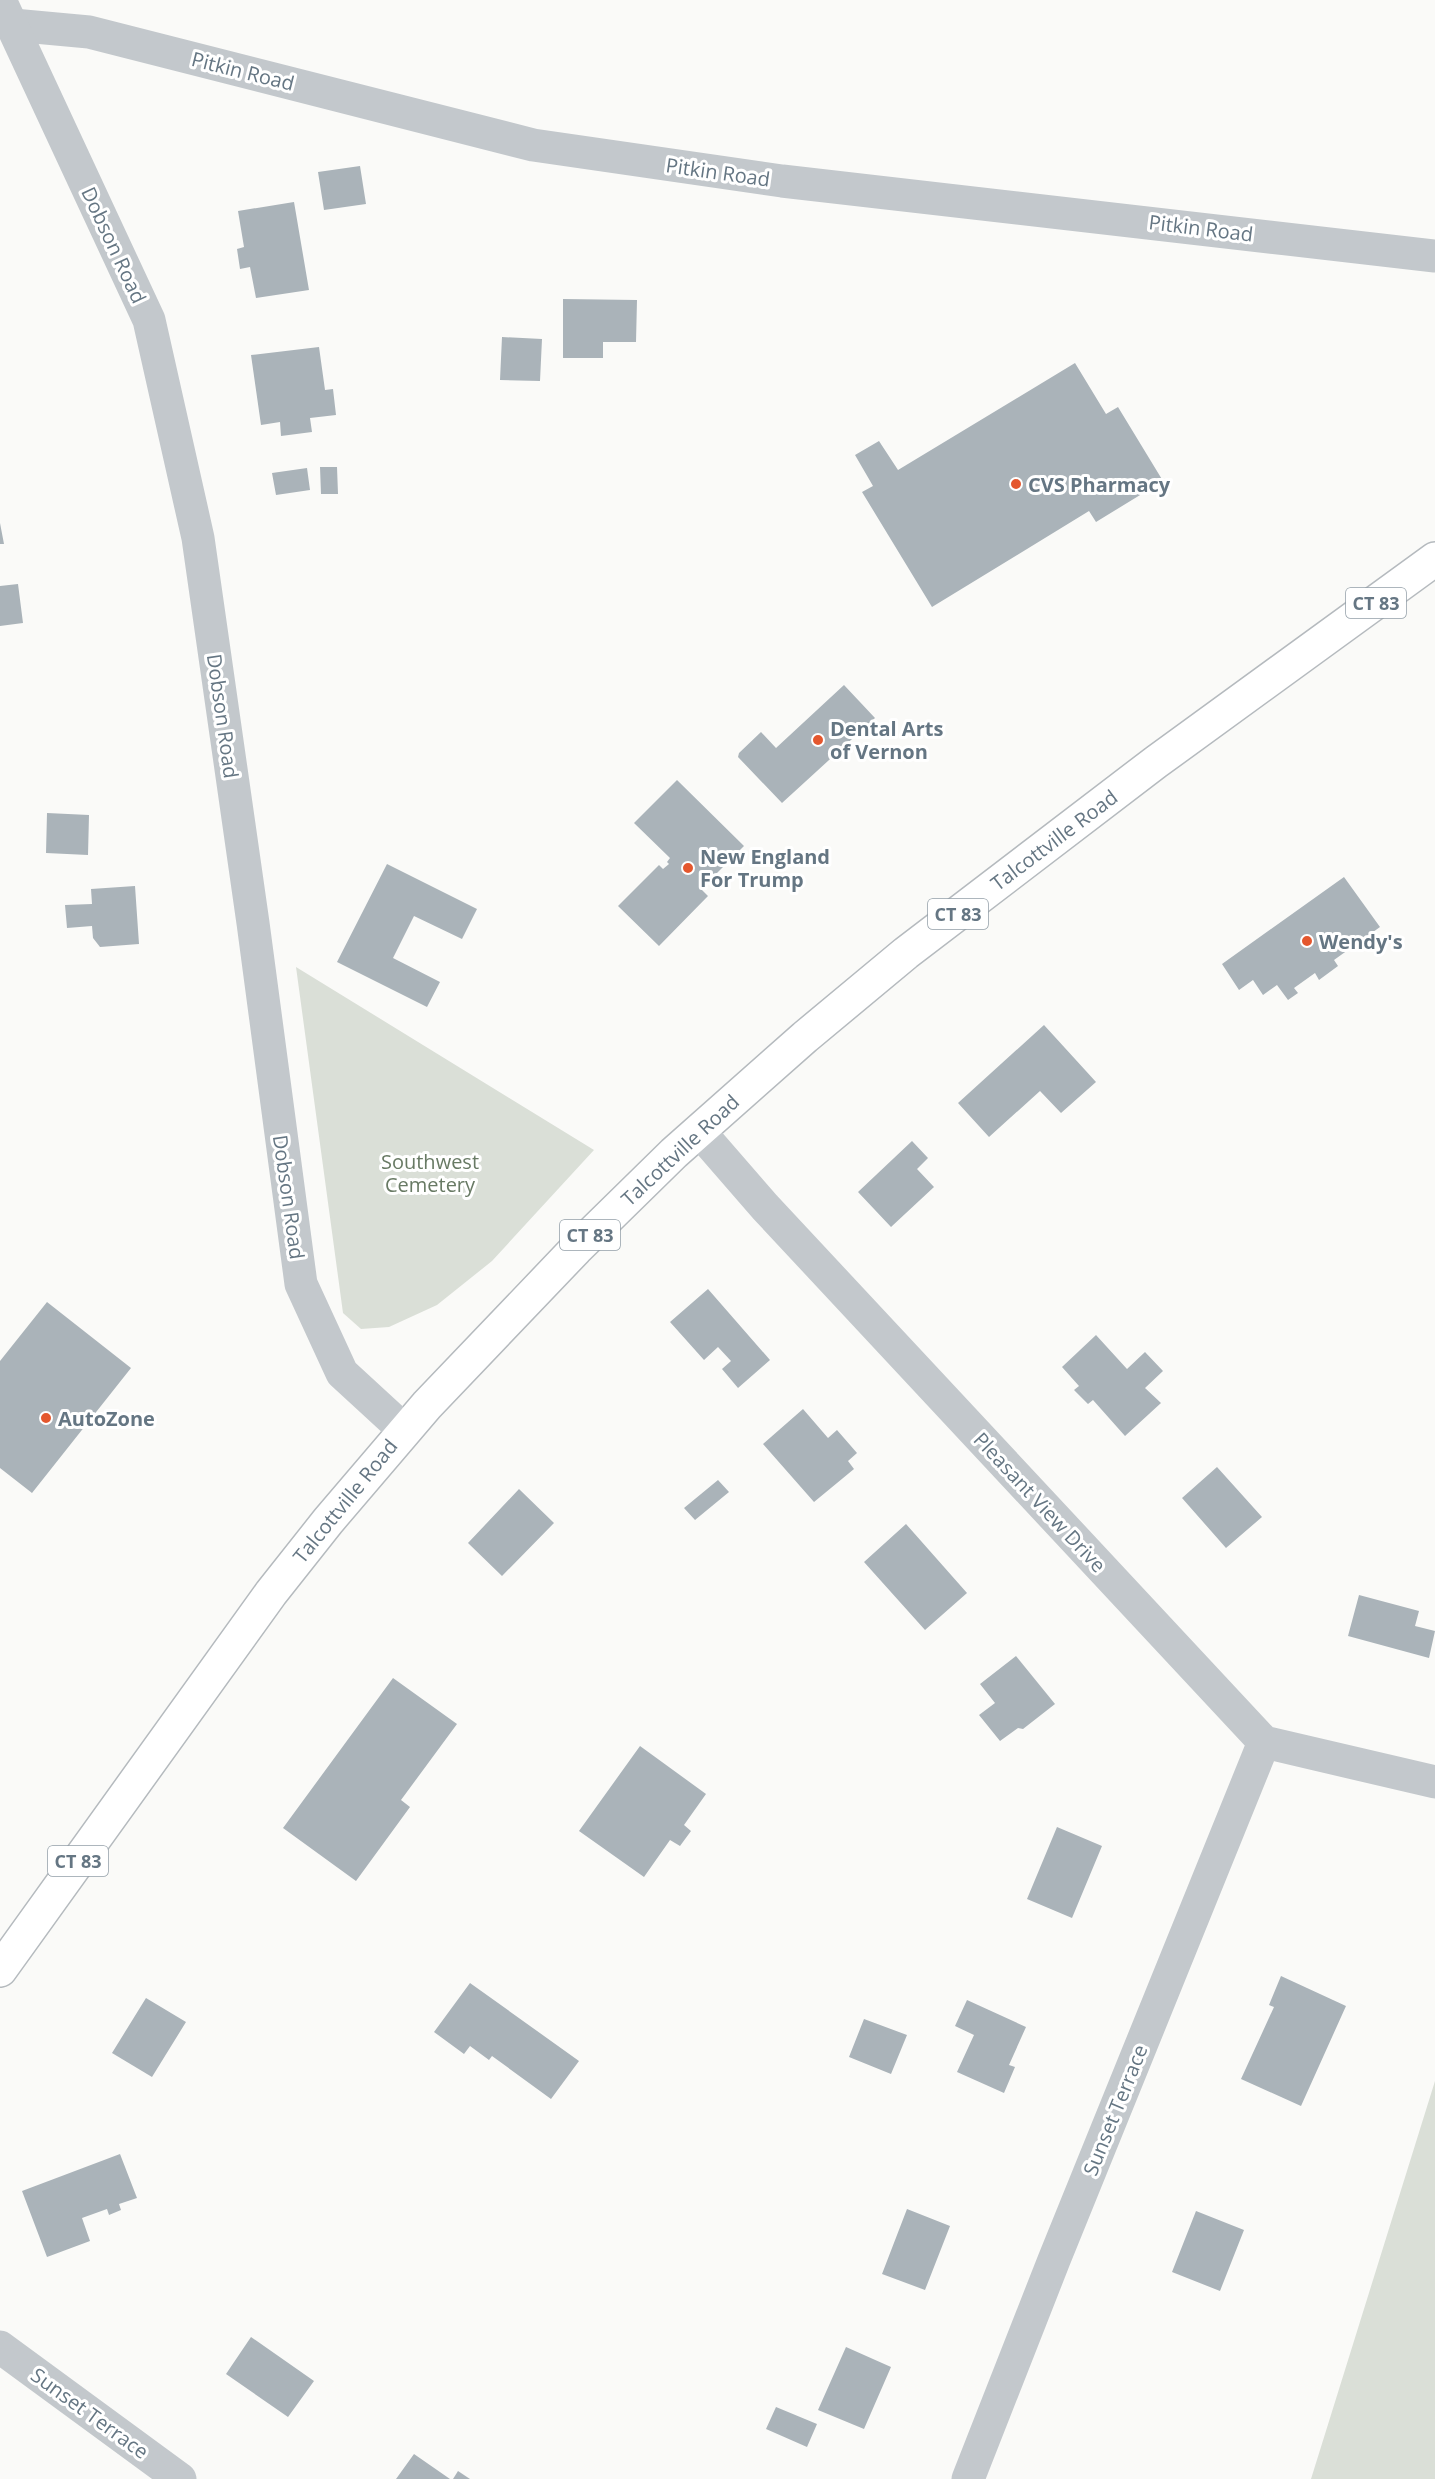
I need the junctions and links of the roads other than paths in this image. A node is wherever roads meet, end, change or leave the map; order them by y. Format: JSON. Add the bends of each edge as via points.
{"nodes":[{"id":1,"x":6,"y":13,"type":"edge"},
{"id":2,"x":1435,"y":256,"type":"edge"},
{"id":3,"x":1435,"y":559,"type":"edge"},
{"id":4,"x":699,"y":1131,"type":"junction"},
{"id":5,"x":404,"y":1430,"type":"junction"},
{"id":6,"x":1264,"y":1742,"type":"junction"},
{"id":7,"x":1435,"y":1782,"type":"edge"},
{"id":8,"x":0,"y":1970,"type":"edge"},
{"id":9,"x":0,"y":2347,"type":"edge"},
{"id":10,"x":180,"y":2479,"type":"edge"},
{"id":11,"x":968,"y":2479,"type":"edge"}],
"edges":[{"from":1,"to":2,"type":"street","name":"Pitkin Road","via":[[533,145],[782,181]]},
{"from":1,"to":5,"type":"street","name":"Dobson Road","via":[[150,320],[198,538],[301,1284],[342,1373]]},
{"from":3,"to":4,"type":"main road","name":"Talcottville Road","number":"CT 83","via":[[1156,762],[915,946]]},
{"from":4,"to":5,"type":"main road","name":"Talcottville Road","number":"CT 83","via":[[576,1249]]},
{"from":4,"to":6,"type":"street","name":"Pleasant View Drive","via":[[765,1207]]},
{"from":5,"to":8,"type":"main road","name":"Talcottville Road","number":"CT 83","via":[[271,1593]]},
{"from":6,"to":7,"type":"street"},
{"from":6,"to":11,"type":"street","name":"Sunset Terrace"},
{"from":9,"to":10,"type":"street","name":"Sunset Terrace"}]}
